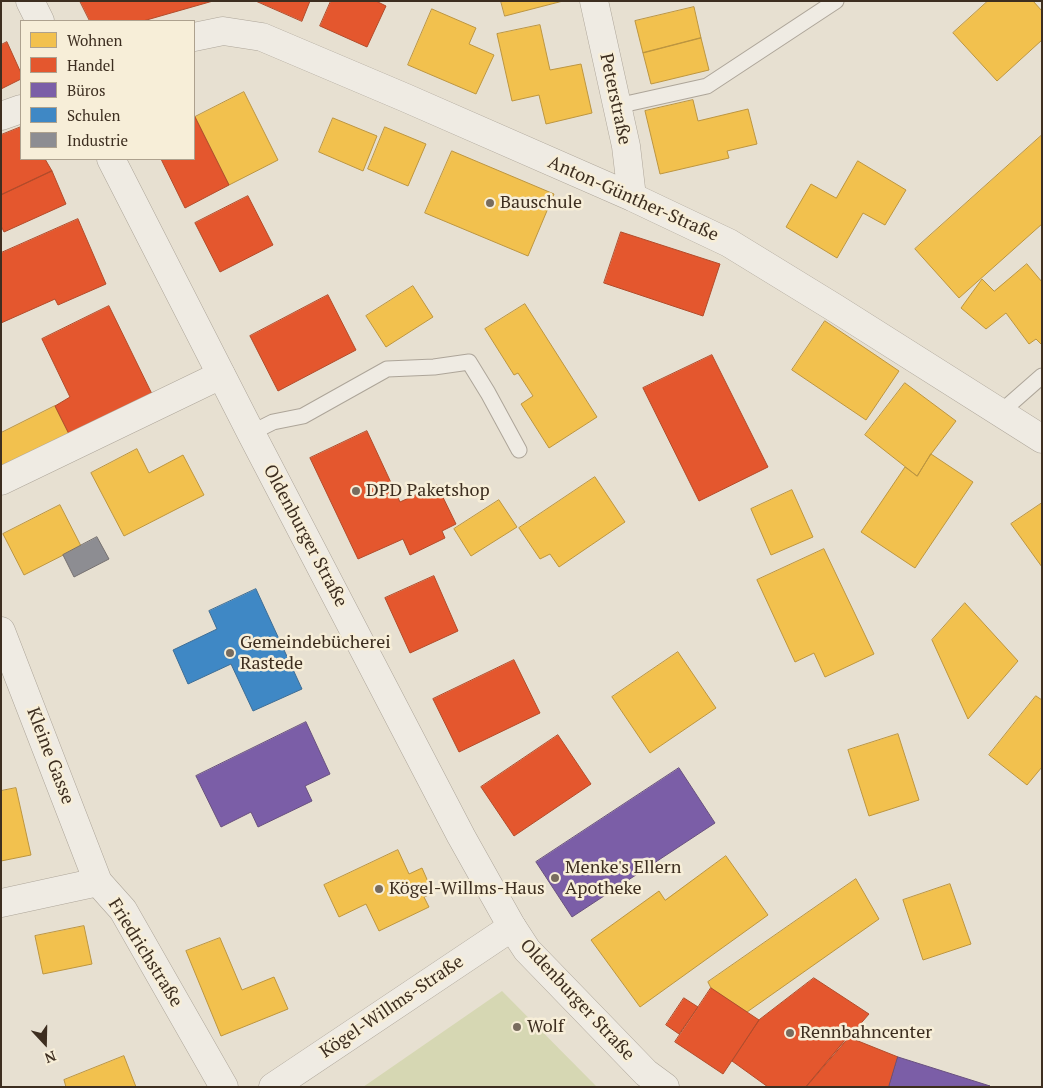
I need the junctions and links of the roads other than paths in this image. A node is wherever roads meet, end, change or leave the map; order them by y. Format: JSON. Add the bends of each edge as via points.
{"nodes":[{"id":1,"x":30,"y":1,"type":"edge"},
{"id":2,"x":594,"y":1,"type":"edge"},
{"id":3,"x":836,"y":1,"type":"edge"},
{"id":4,"x":40,"y":20,"type":"edge"},
{"id":5,"x":195,"y":37,"type":"edge"},
{"id":6,"x":617,"y":106,"type":"junction"},
{"id":7,"x":20,"y":109,"type":"edge"},
{"id":8,"x":1,"y":116,"type":"edge"},
{"id":9,"x":111,"y":160,"type":"edge"},
{"id":10,"x":632,"y":197,"type":"junction"},
{"id":11,"x":221,"y":375,"type":"junction"},
{"id":12,"x":1042,"y":376,"type":"edge"},
{"id":13,"x":1002,"y":412,"type":"junction"},
{"id":14,"x":251,"y":433,"type":"junction"},
{"id":15,"x":1042,"y":439,"type":"edge"},
{"id":16,"x":519,"y":450,"type":"dead end"},
{"id":17,"x":1,"y":481,"type":"edge"},
{"id":18,"x":1,"y":631,"type":"edge"},
{"id":19,"x":98,"y":882,"type":"junction"},
{"id":20,"x":1,"y":903,"type":"edge"},
{"id":21,"x":512,"y":927,"type":"junction"},
{"id":22,"x":224,"y":1087,"type":"edge"},
{"id":23,"x":272,"y":1087,"type":"edge"},
{"id":24,"x":665,"y":1087,"type":"edge"}],
"edges":[{"from":1,"to":4,"type":"street"},
{"from":2,"to":6,"type":"street","name":"Peterstraße"},
{"from":3,"to":6,"type":"lane","via":[[708,86]]},
{"from":5,"to":10,"type":"street","name":"Anton-Günther-Straße","via":[[223,31],[262,37]]},
{"from":6,"to":10,"type":"street","name":"Peterstraße"},
{"from":7,"to":8,"type":"street"},
{"from":9,"to":11,"type":"street","name":"Oldenburger Straße"},
{"from":10,"to":13,"type":"street","name":"Anton-Günther-Straße","via":[[729,242]]},
{"from":11,"to":14,"type":"street","name":"Oldenburger Straße"},
{"from":11,"to":17,"type":"street"},
{"from":12,"to":13,"type":"lane"},
{"from":13,"to":15,"type":"street","name":"Anton-Günther-Straße"},
{"from":14,"to":16,"type":"lane","via":[[273,422],[303,416],[387,369],[469,362]]},
{"from":14,"to":21,"type":"street","name":"Oldenburger Straße","via":[[461,836]]},
{"from":18,"to":19,"type":"street","name":"Kleine Gasse"},
{"from":19,"to":20,"type":"street","name":"Friedrichstraße"},
{"from":19,"to":22,"type":"street","name":"Friedrichstraße","via":[[123,910]]},
{"from":21,"to":23,"type":"street","name":"Kögel-Willms-Straße"},
{"from":21,"to":24,"type":"street","name":"Oldenburger Straße","via":[[527,950],[632,1060]]}]}
